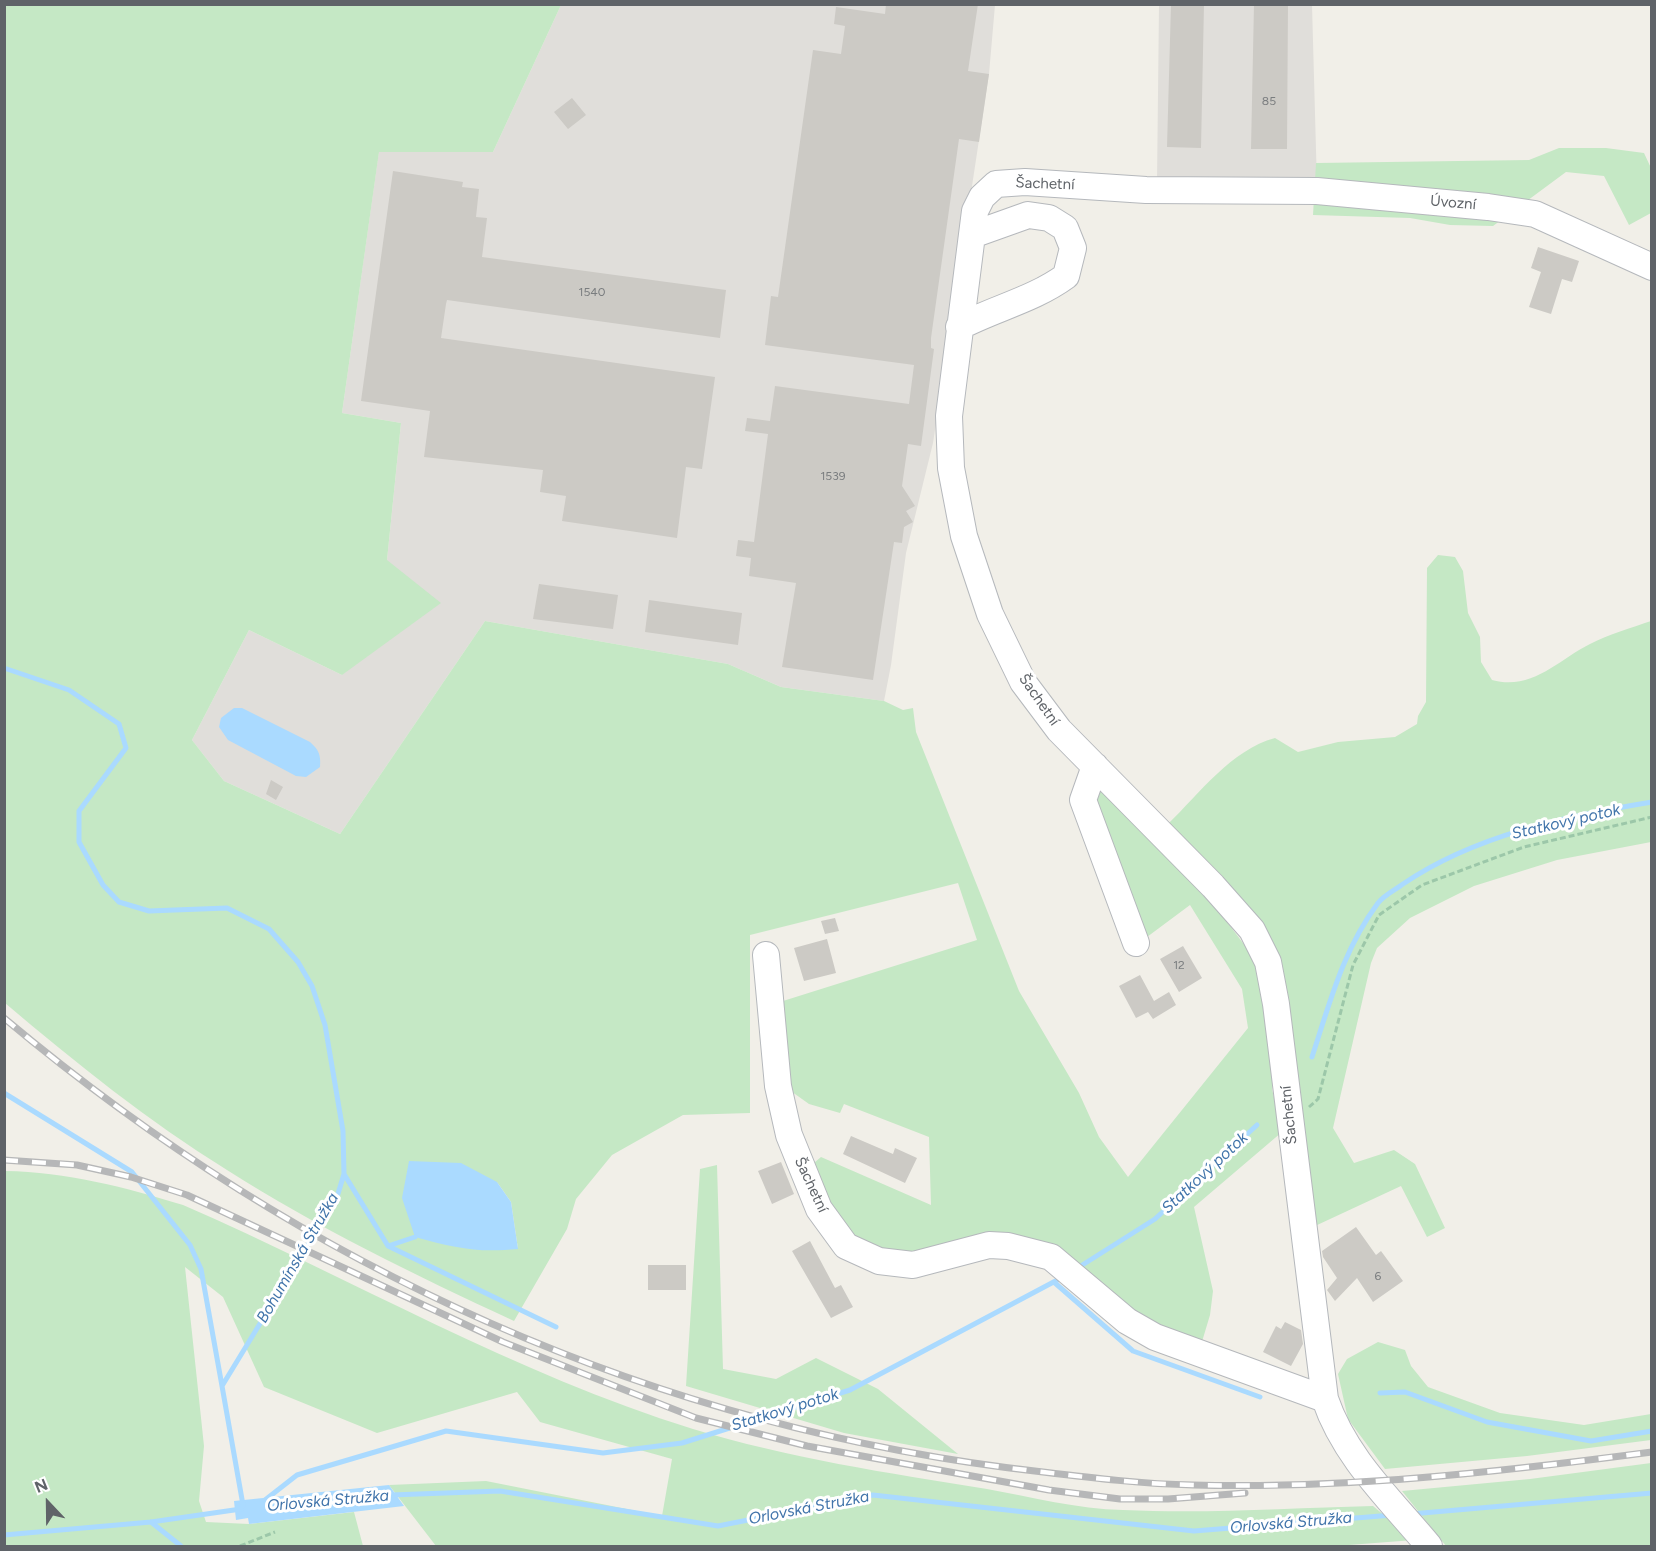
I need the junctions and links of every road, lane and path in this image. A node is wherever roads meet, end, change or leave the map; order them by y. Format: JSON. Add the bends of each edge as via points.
{"nodes":[{"id":1,"x":1242,"y":191,"type":"joint"},
{"id":2,"x":972,"y":235,"type":"junction"},
{"id":3,"x":1652,"y":267,"type":"edge"},
{"id":4,"x":959,"y":327,"type":"junction"},
{"id":5,"x":1095,"y":766,"type":"junction"},
{"id":6,"x":1652,"y":817,"type":"edge"},
{"id":7,"x":1136,"y":943,"type":"dead end"},
{"id":8,"x":766,"y":955,"type":"dead end"},
{"id":9,"x":1290,"y":1124,"type":"junction"},
{"id":10,"x":1325,"y":1399,"type":"junction"},
{"id":11,"x":275,"y":1532,"type":"dead end"},
{"id":12,"x":1424,"y":1540,"type":"edge"},
{"id":13,"x":240,"y":1546,"type":"edge"}],
"edges":[{"from":1,"to":2,"type":"street","name":"Šachetní","via":[[996,184],[982,197],[975,211]]},
{"from":1,"to":3,"type":"street","name":"Úvozní","via":[[1317,191],[1535,214]]},
{"from":2,"to":4,"type":"street","name":"Šachetní"},
{"from":2,"to":4,"type":"street","via":[[1028,215],[1049,218],[1065,228],[1073,248],[1066,276],[1048,289]]},
{"from":4,"to":5,"type":"street","name":"Šachetní","via":[[949,416],[951,468],[964,536],[990,614],[1023,682],[1059,730]]},
{"from":5,"to":7,"type":"street","via":[[1083,800]]},
{"from":5,"to":9,"type":"street","name":"Šachetní","via":[[1252,930],[1268,962]]},
{"from":6,"to":9,"type":"path","via":[[1524,847],[1422,885],[1379,915],[1353,965],[1318,1099]]},
{"from":8,"to":10,"type":"street","name":"Šachetní","via":[[778,1086],[789,1135],[819,1209],[846,1246],[879,1261],[914,1265],[989,1245],[1051,1257],[1127,1321],[1155,1337]]},
{"from":9,"to":10,"type":"street","name":"Šachetní"},
{"from":10,"to":12,"type":"street","name":"Šachetní","via":[[1352,1456]]},
{"from":11,"to":13,"type":"path"}]}
